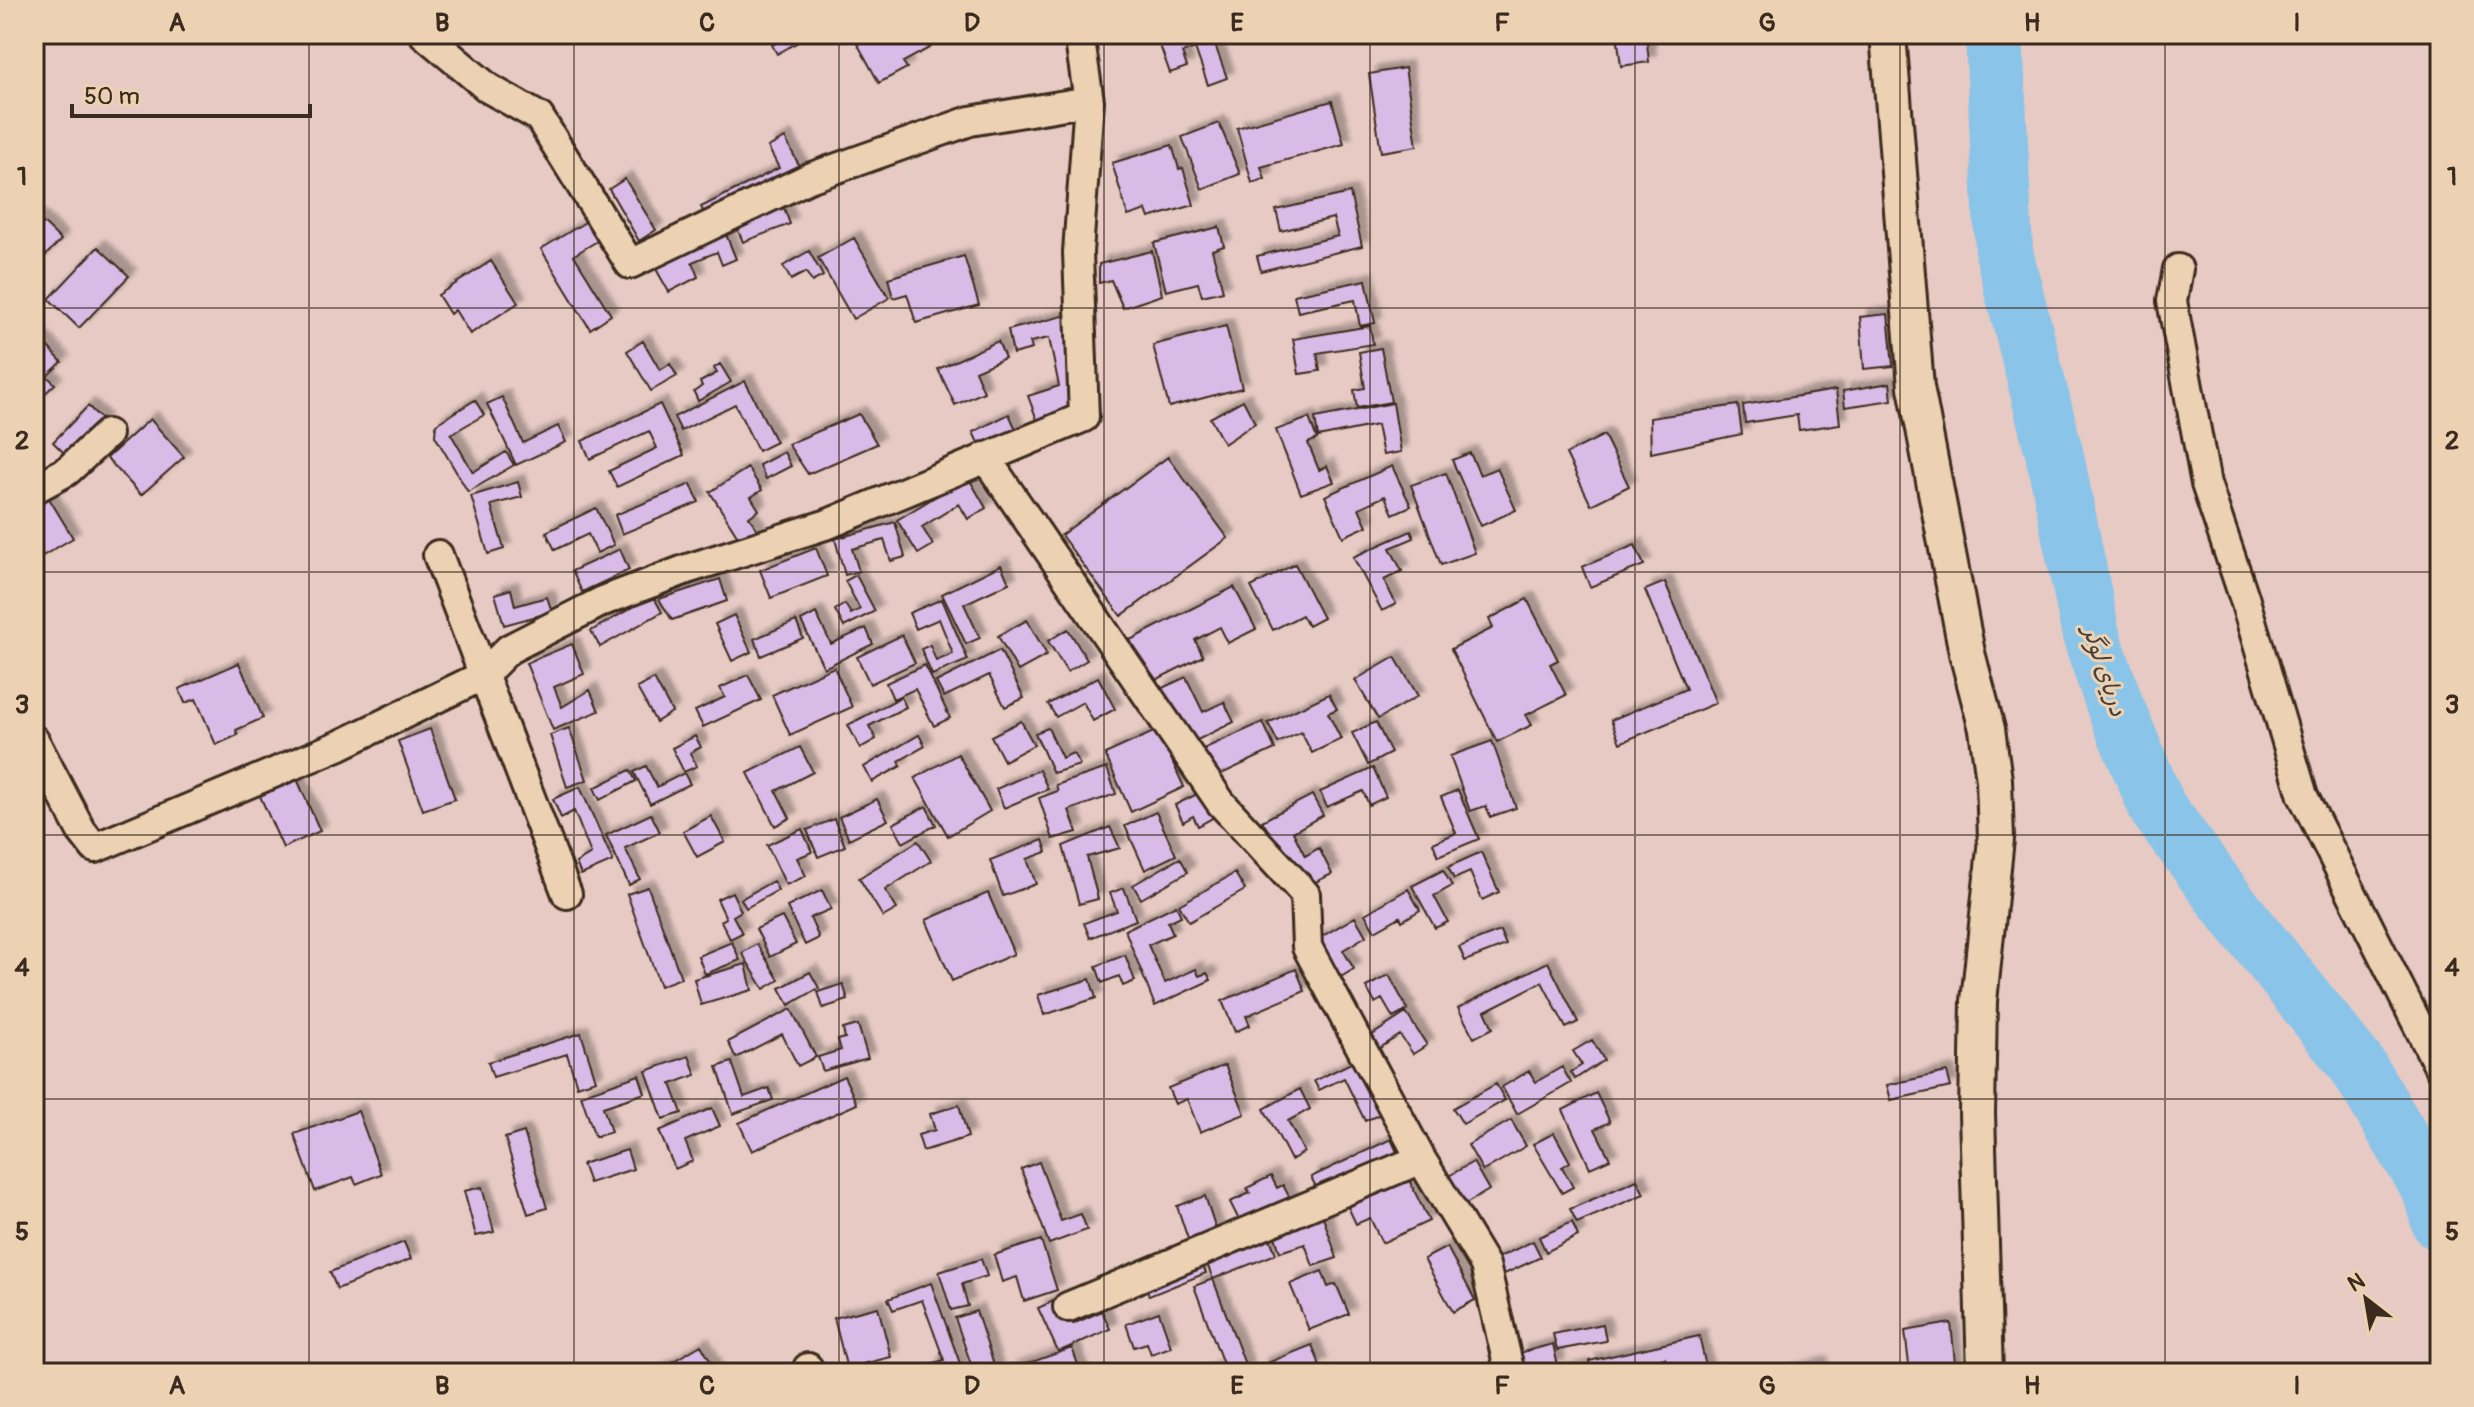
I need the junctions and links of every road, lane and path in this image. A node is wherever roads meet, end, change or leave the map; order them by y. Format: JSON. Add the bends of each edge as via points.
{"nodes":[{"id":1,"x":424,"y":34,"type":"edge"},
{"id":2,"x":1079,"y":34,"type":"edge"},
{"id":3,"x":1888,"y":34,"type":"edge"},
{"id":4,"x":1089,"y":101,"type":"junction"},
{"id":5,"x":2178,"y":269,"type":"dead end"},
{"id":6,"x":107,"y":434,"type":"dead end"},
{"id":7,"x":985,"y":457,"type":"junction"},
{"id":8,"x":34,"y":489,"type":"edge"},
{"id":9,"x":438,"y":555,"type":"dead end"},
{"id":10,"x":482,"y":676,"type":"junction"},
{"id":11,"x":34,"y":740,"type":"edge"},
{"id":12,"x":567,"y":894,"type":"dead end"},
{"id":13,"x":2440,"y":1069,"type":"edge"},
{"id":14,"x":1421,"y":1159,"type":"junction"},
{"id":15,"x":1068,"y":1307,"type":"dead end"},
{"id":16,"x":1510,"y":1373,"type":"edge"},
{"id":17,"x":1985,"y":1373,"type":"edge"}],
"edges":[{"from":1,"to":4,"type":"street","via":[[488,88],[539,117],[630,264],[809,178],[970,121]]},
{"from":2,"to":4,"type":"street"},
{"from":3,"to":17,"type":"street","via":[[1916,387],[1994,780],[1996,839],[1979,1001]]},
{"from":4,"to":7,"type":"street","via":[[1078,252],[1084,417]]},
{"from":5,"to":13,"type":"street","via":[[2172,301],[2206,484],[2303,796]]},
{"from":6,"to":8,"type":"street","via":[[67,471]]},
{"from":7,"to":10,"type":"street","via":[[828,524],[603,601],[509,649]]},
{"from":7,"to":14,"type":"street","via":[[1221,803],[1305,894],[1307,947]]},
{"from":9,"to":10,"type":"street"},
{"from":10,"to":11,"type":"street","via":[[340,745],[95,848]]},
{"from":10,"to":12,"type":"street"},
{"from":14,"to":15,"type":"street"},
{"from":14,"to":16,"type":"street","via":[[1485,1265]]}]}
